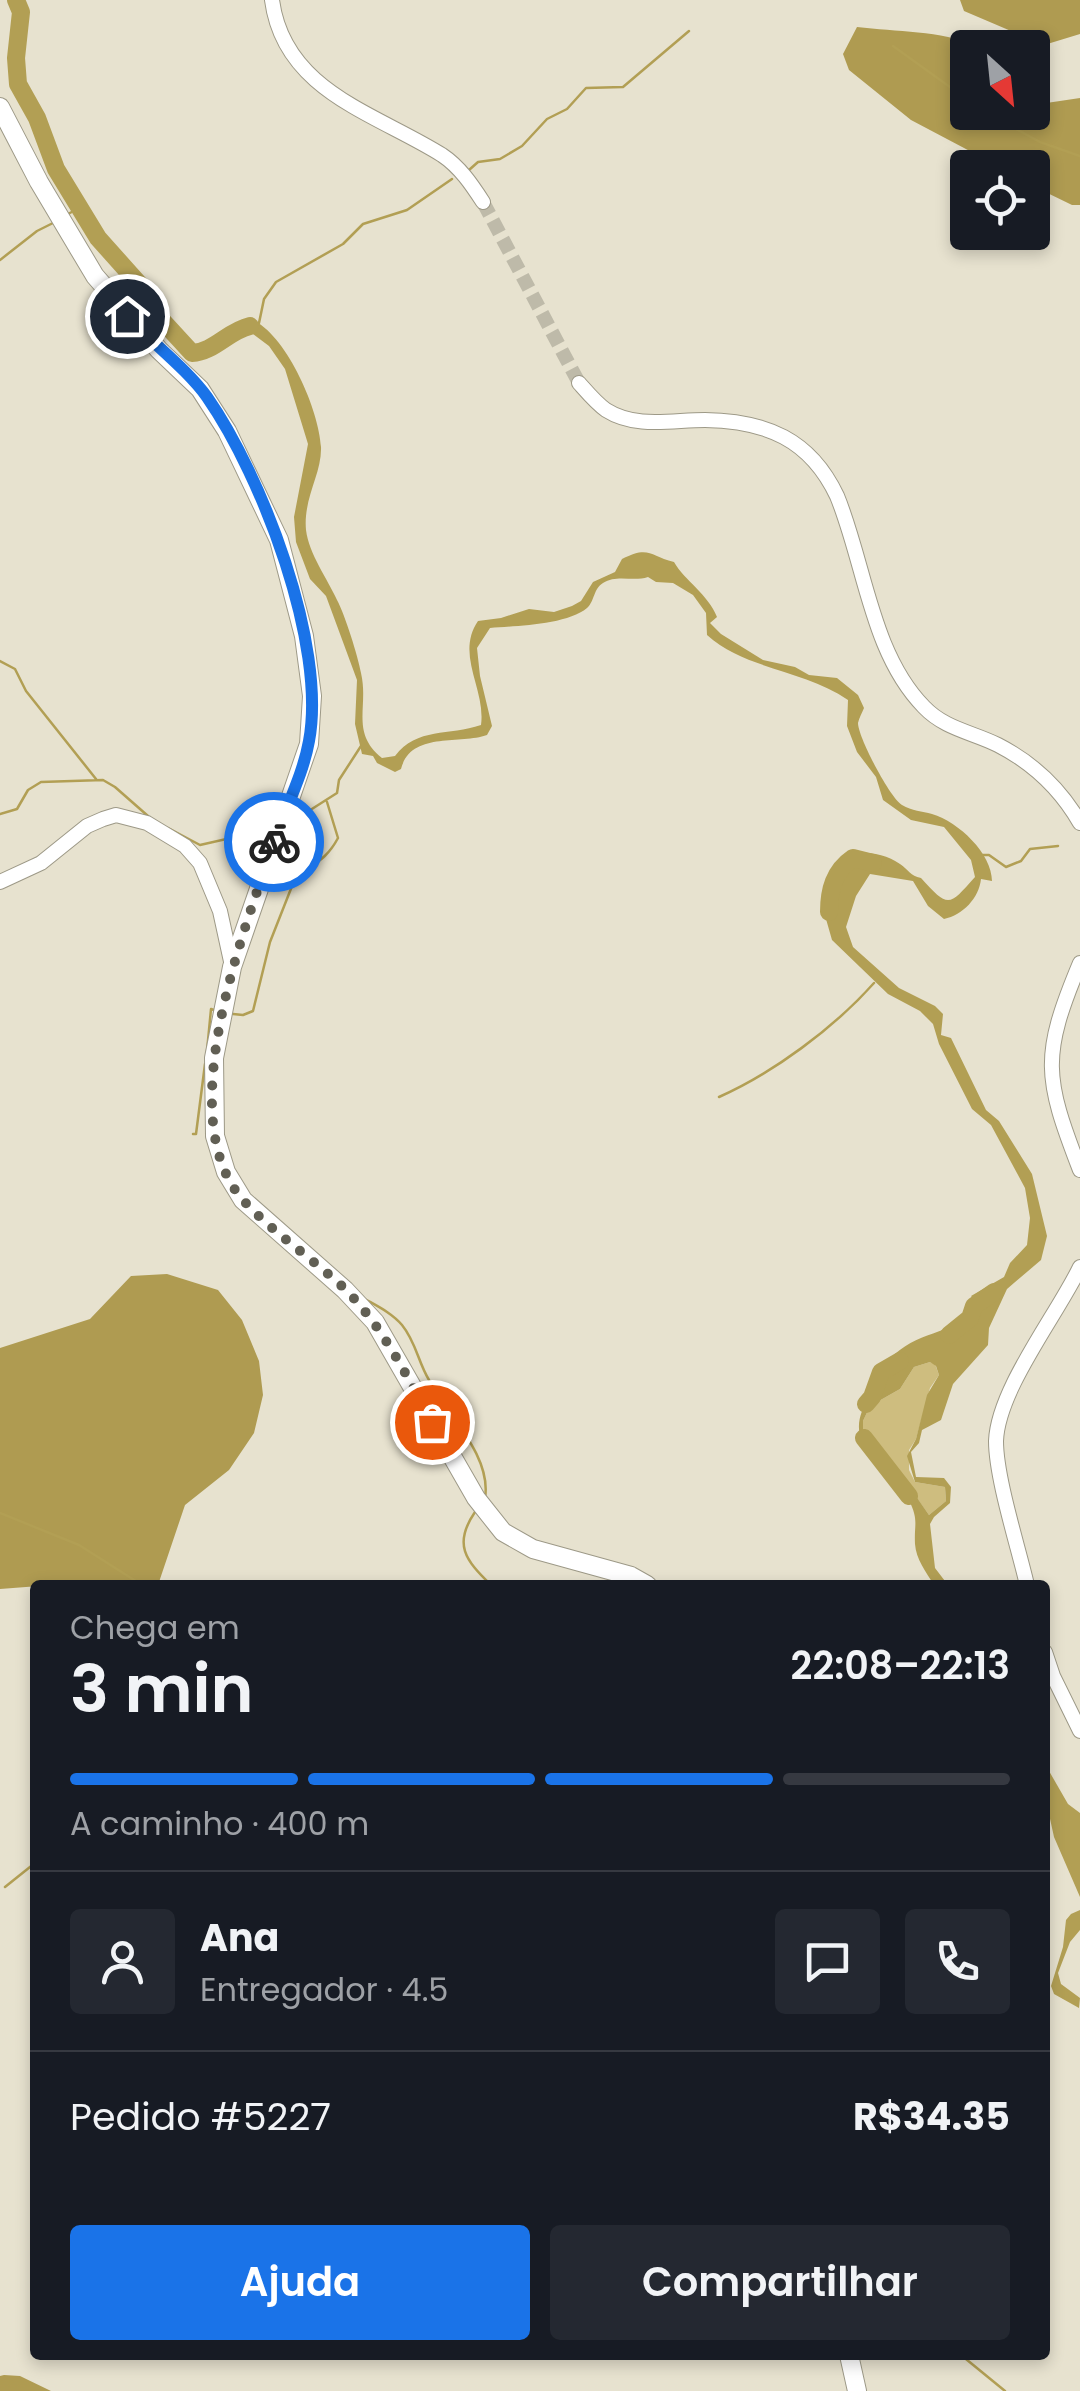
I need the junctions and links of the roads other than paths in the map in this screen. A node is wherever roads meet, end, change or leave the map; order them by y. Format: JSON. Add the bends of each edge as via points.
{"nodes":[{"id":1,"x":272,"y":0,"type":"edge"},
{"id":2,"x":0,"y":107,"type":"edge"},
{"id":3,"x":483,"y":202,"type":"tunnel mouth"},
{"id":4,"x":579,"y":383,"type":"tunnel mouth"},
{"id":5,"x":1080,"y":824,"type":"edge"},
{"id":6,"x":0,"y":882,"type":"edge"},
{"id":7,"x":1080,"y":963,"type":"edge"},
{"id":8,"x":232,"y":967,"type":"junction"},
{"id":9,"x":1080,"y":1170,"type":"edge"},
{"id":10,"x":1080,"y":1267,"type":"edge"},
{"id":11,"x":638,"y":1580,"type":"edge"},
{"id":12,"x":1026,"y":1580,"type":"edge"},
{"id":13,"x":1050,"y":1667,"type":"edge"},
{"id":14,"x":1080,"y":1731,"type":"edge"},
{"id":15,"x":850,"y":2360,"type":"edge"},
{"id":16,"x":857,"y":2391,"type":"edge"}],
"edges":[{"from":1,"to":3,"type":"street","via":[[285,46],[310,78],[442,156]]},
{"from":2,"to":8,"type":"main road","via":[[95,276],[207,398],[286,561],[312,696],[309,744]]},
{"from":4,"to":5,"type":"street","via":[[618,416],[657,424],[705,420],[768,427],[803,450],[838,496],[887,648],[910,692],[942,722],[1033,768],[1065,798]]},
{"from":6,"to":8,"type":"street","via":[[41,863],[88,826],[130,817],[185,846],[200,863]]},
{"from":7,"to":9,"type":"street","via":[[1057,1020],[1050,1069]]},
{"from":8,"to":11,"type":"main road","via":[[213,1100],[215,1136],[233,1186],[375,1322],[503,1532],[533,1549]]},
{"from":10,"to":12,"type":"street","via":[[1014,1386],[998,1431]]},
{"from":13,"to":14,"type":"street"},
{"from":15,"to":16,"type":"main road"}]}
